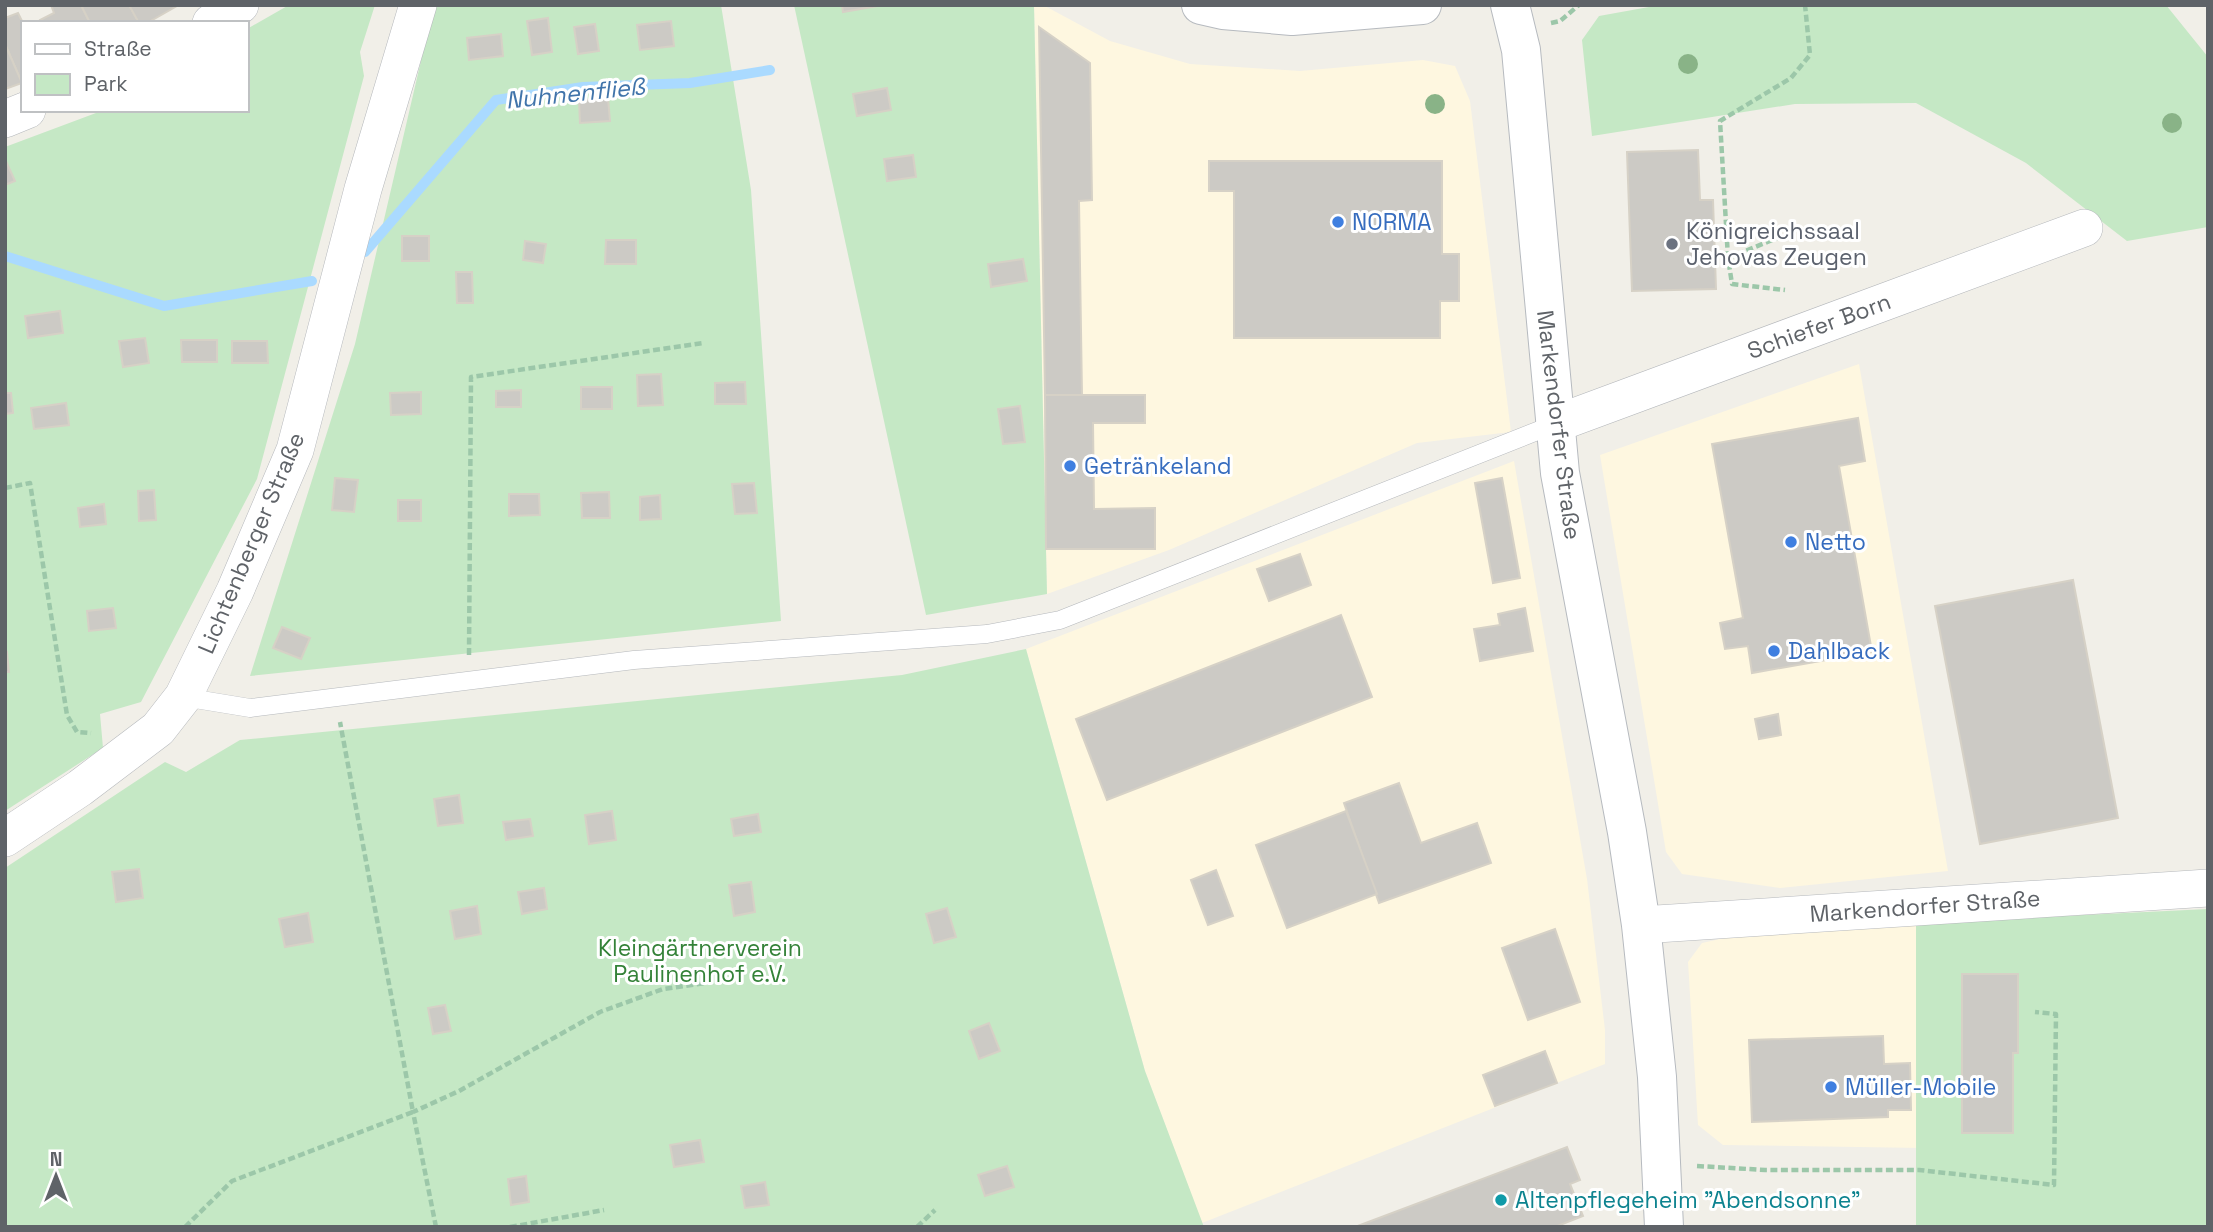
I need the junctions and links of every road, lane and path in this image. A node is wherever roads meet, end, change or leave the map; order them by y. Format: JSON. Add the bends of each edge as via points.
{"nodes":[{"id":1,"x":240,"y":5,"type":"edge"},
{"id":2,"x":418,"y":5,"type":"edge"},
{"id":3,"x":1200,"y":5,"type":"edge"},
{"id":4,"x":1422,"y":5,"type":"edge"},
{"id":5,"x":1510,"y":5,"type":"edge"},
{"id":6,"x":1805,"y":5,"type":"edge"},
{"id":7,"x":214,"y":21,"type":"edge"},
{"id":8,"x":22,"y":112,"type":"edge"},
{"id":9,"x":5,"y":119,"type":"edge"},
{"id":10,"x":2084,"y":228,"type":"dead end"},
{"id":11,"x":1783,"y":236,"type":"dead end"},
{"id":12,"x":1728,"y":258,"type":"junction"},
{"id":13,"x":1785,"y":290,"type":"dead end"},
{"id":14,"x":703,"y":343,"type":"dead end"},
{"id":15,"x":1555,"y":424,"type":"junction"},
{"id":16,"x":5,"y":488,"type":"edge"},
{"id":17,"x":469,"y":681,"type":"junction"},
{"id":18,"x":183,"y":697,"type":"junction"},
{"id":19,"x":335,"y":698,"type":"junction"},
{"id":20,"x":100,"y":730,"type":"dead end"},
{"id":21,"x":5,"y":838,"type":"edge"},
{"id":22,"x":2208,"y":888,"type":"edge"},
{"id":23,"x":1641,"y":925,"type":"junction"},
{"id":24,"x":713,"y":982,"type":"dead end"},
{"id":25,"x":2035,"y":1012,"type":"dead end"},
{"id":26,"x":414,"y":1112,"type":"junction"},
{"id":27,"x":1661,"y":1165,"type":"junction"},
{"id":28,"x":604,"y":1210,"type":"dead end"},
{"id":29,"x":935,"y":1210,"type":"dead end"},
{"id":30,"x":1663,"y":1226,"type":"edge"},
{"id":31,"x":185,"y":1227,"type":"edge"},
{"id":32,"x":436,"y":1227,"type":"edge"},
{"id":33,"x":510,"y":1227,"type":"edge"},
{"id":34,"x":917,"y":1227,"type":"edge"}],
"edges":[{"from":1,"to":7,"type":"street"},
{"from":2,"to":18,"type":"street","name":"Lichtenberger Straße","via":[[363,189],[295,450]]},
{"from":3,"to":4,"type":"street","via":[[1292,16]]},
{"from":5,"to":15,"type":"street","name":"Markendorfer Straße","via":[[1521,50]]},
{"from":6,"to":12,"type":"path","via":[[1810,55],[1791,78],[1720,121]]},
{"from":8,"to":9,"type":"street"},
{"from":10,"to":15,"type":"street","name":"Schiefer Born"},
{"from":11,"to":12,"type":"path"},
{"from":12,"to":13,"type":"path","via":[[1732,284]]},
{"from":14,"to":17,"type":"path","via":[[471,377]]},
{"from":15,"to":17,"type":"lane","via":[[1060,620],[987,634],[634,660]]},
{"from":15,"to":23,"type":"street","name":"Markendorfer Straße"},
{"from":16,"to":20,"type":"path","via":[[30,483],[67,715],[77,732]]},
{"from":17,"to":19,"type":"lane"},
{"from":18,"to":19,"type":"lane","via":[[250,708]]},
{"from":18,"to":21,"type":"street","name":"Lichtenberger Straße","via":[[158,729]]},
{"from":19,"to":26,"type":"path"},
{"from":22,"to":23,"type":"street","name":"Markendorfer Straße"},
{"from":23,"to":27,"type":"street","name":"Markendorfer Straße"},
{"from":24,"to":26,"type":"path","via":[[663,989],[600,1012]]},
{"from":25,"to":27,"type":"path","via":[[2056,1014],[2054,1185],[1919,1170]]},
{"from":26,"to":31,"type":"path","via":[[232,1181]]},
{"from":26,"to":32,"type":"path"},
{"from":27,"to":30,"type":"street","name":"Markendorfer Straße"},
{"from":28,"to":33,"type":"path"},
{"from":29,"to":34,"type":"path"}]}
